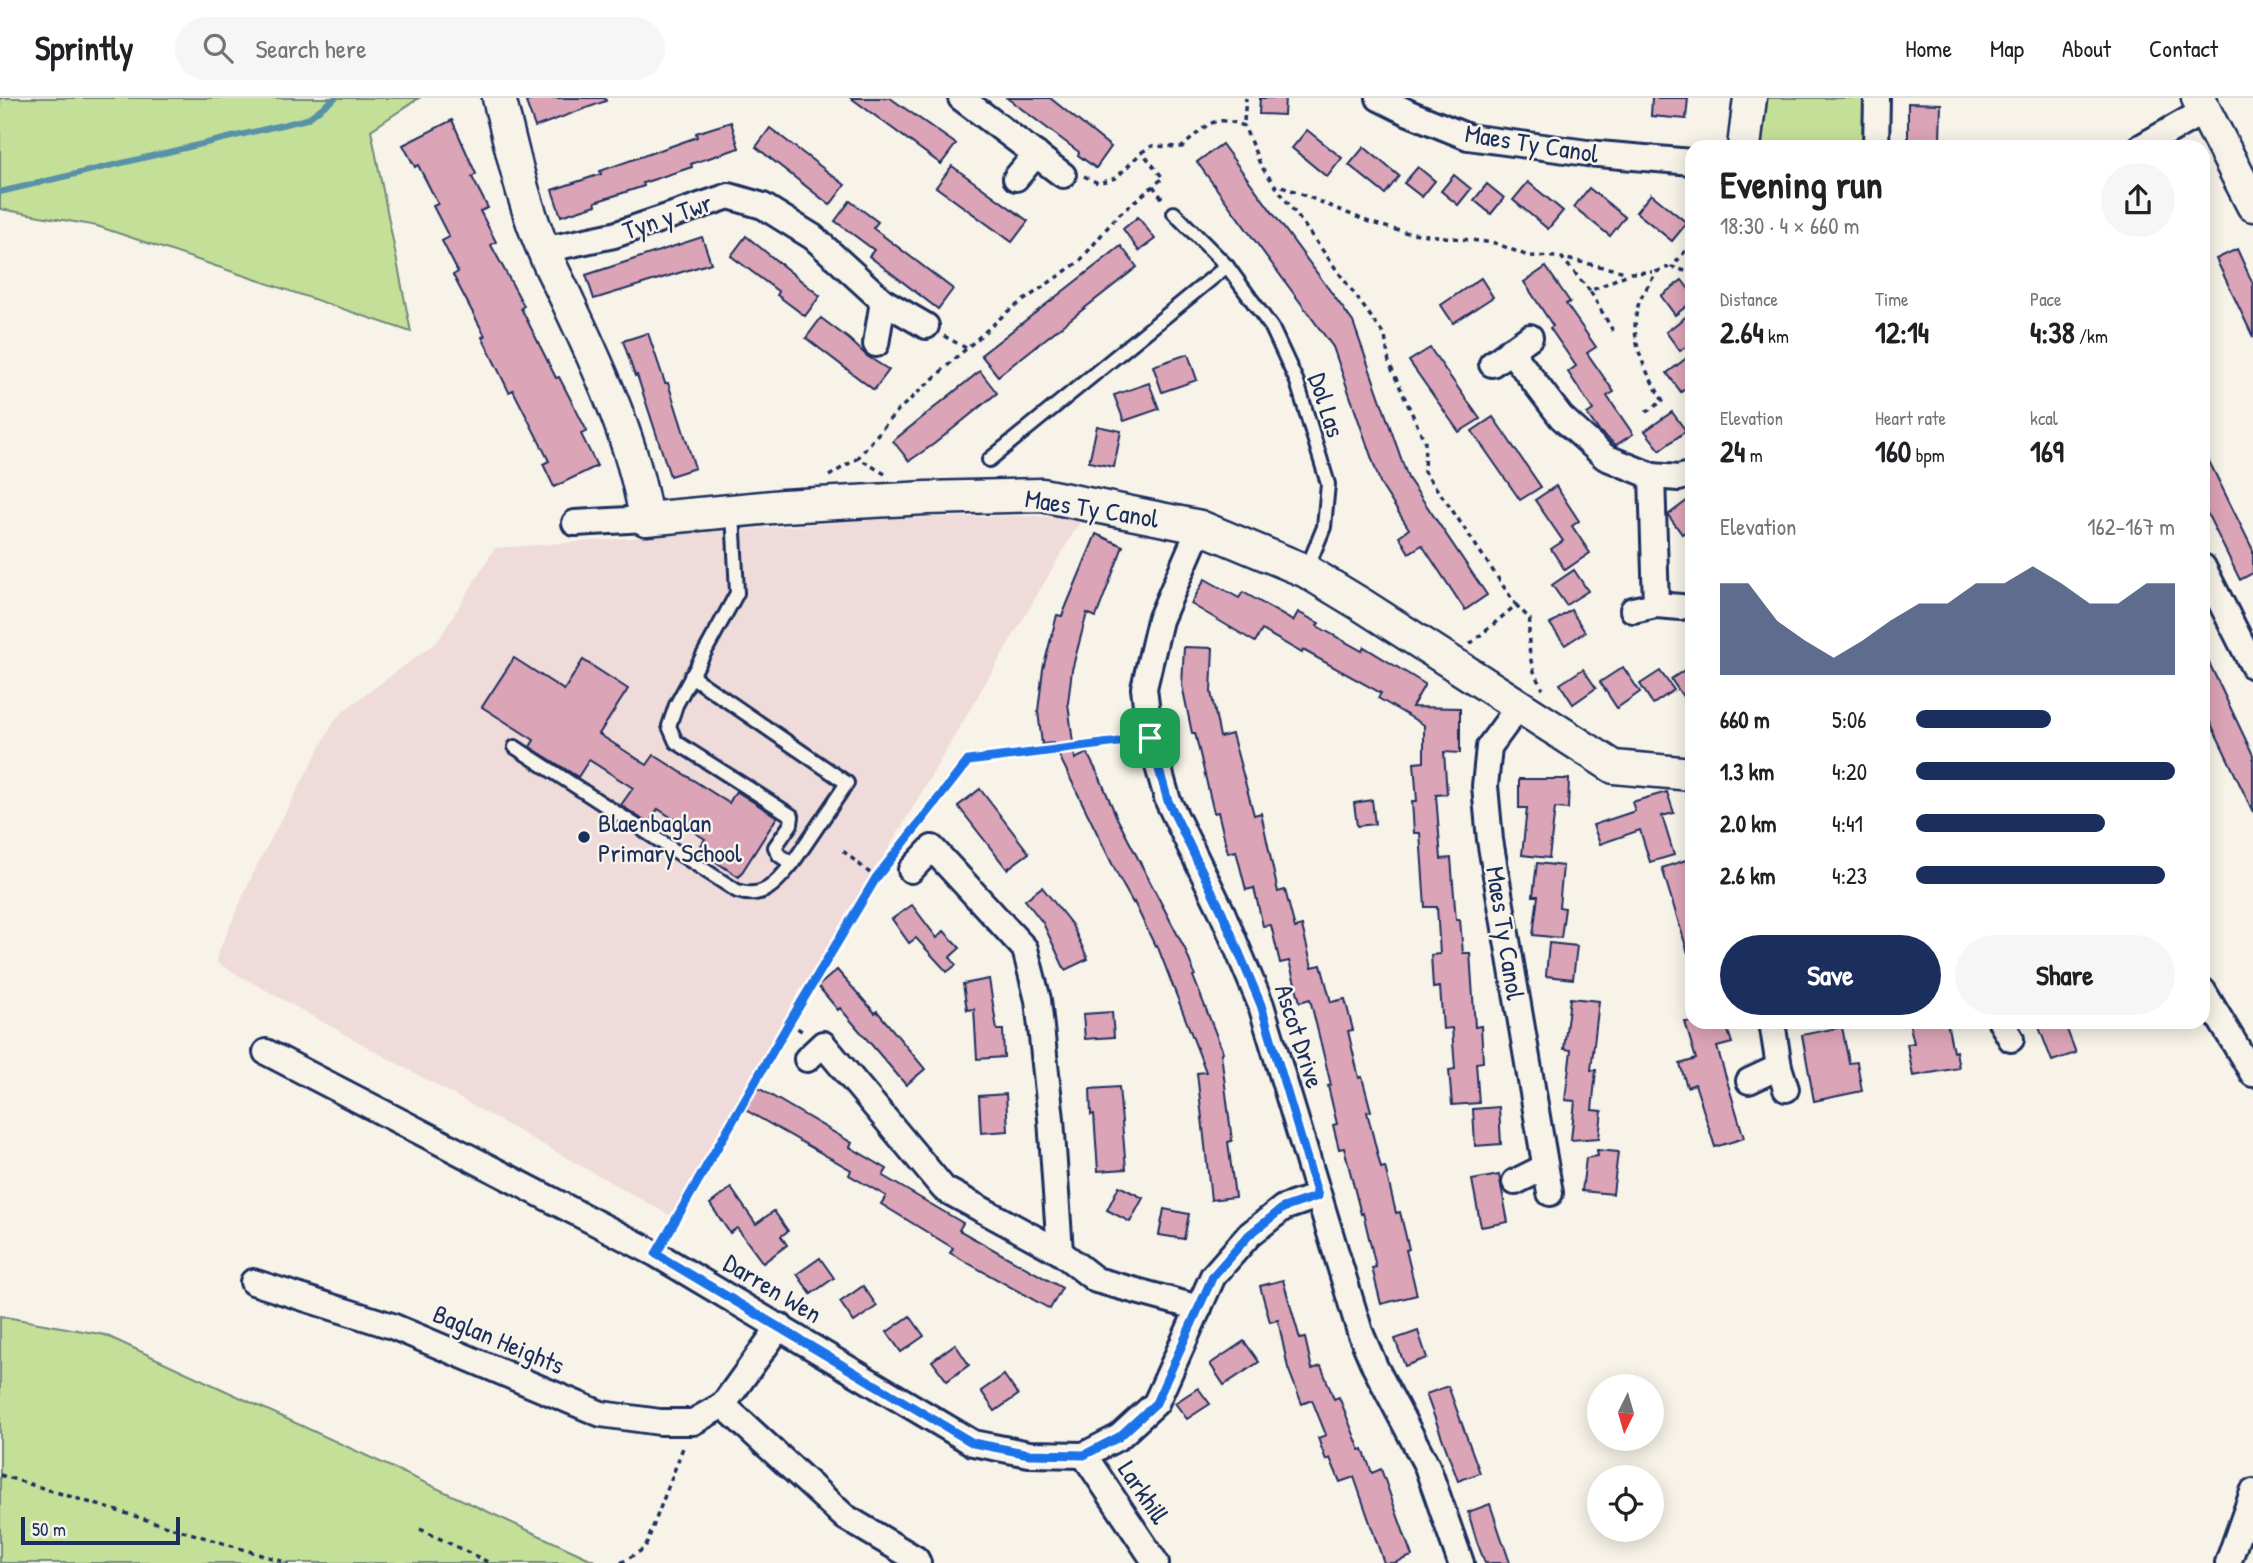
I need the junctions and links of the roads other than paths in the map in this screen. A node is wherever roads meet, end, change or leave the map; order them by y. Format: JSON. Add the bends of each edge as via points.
{"nodes":[{"id":1,"x":499,"y":98,"type":"edge"},
{"id":2,"x":961,"y":98,"type":"edge"},
{"id":3,"x":1750,"y":98,"type":"edge"},
{"id":4,"x":1877,"y":98,"type":"edge"},
{"id":5,"x":1369,"y":103,"type":"edge"},
{"id":6,"x":2201,"y":105,"type":"edge"},
{"id":7,"x":1745,"y":140,"type":"edge"},
{"id":8,"x":1876,"y":140,"type":"edge"},
{"id":9,"x":2151,"y":140,"type":"edge"},
{"id":10,"x":1036,"y":153,"type":"junction"},
{"id":11,"x":1685,"y":161,"type":"edge"},
{"id":12,"x":1063,"y":175,"type":"road end"},
{"id":13,"x":1016,"y":178,"type":"dead end"},
{"id":14,"x":2253,"y":205,"type":"edge"},
{"id":15,"x":1174,"y":213,"type":"dead end"},
{"id":16,"x":543,"y":250,"type":"junction"},
{"id":17,"x":1227,"y":266,"type":"junction"},
{"id":18,"x":883,"y":301,"type":"junction"},
{"id":19,"x":926,"y":326,"type":"dead end"},
{"id":20,"x":876,"y":344,"type":"dead end"},
{"id":21,"x":1511,"y":350,"type":"dead end"},
{"id":22,"x":989,"y":460,"type":"dead end"},
{"id":23,"x":1653,"y":476,"type":"junction"},
{"id":24,"x":1685,"y":476,"type":"edge"},
{"id":25,"x":733,"y":512,"type":"junction"},
{"id":26,"x":646,"y":519,"type":"junction"},
{"id":27,"x":575,"y":523,"type":"dead end"},
{"id":28,"x":1200,"y":527,"type":"junction"},
{"id":29,"x":1306,"y":571,"type":"junction"},
{"id":30,"x":2210,"y":581,"type":"edge"},
{"id":31,"x":1681,"y":607,"type":"dead end"},
{"id":32,"x":2253,"y":666,"type":"edge"},
{"id":33,"x":691,"y":676,"type":"junction"},
{"id":34,"x":1531,"y":698,"type":"junction"},
{"id":35,"x":515,"y":747,"type":"dead end"},
{"id":36,"x":1685,"y":773,"type":"edge"},
{"id":37,"x":792,"y":864,"type":"junction"},
{"id":38,"x":901,"y":864,"type":"road end"},
{"id":39,"x":2210,"y":1003,"type":"edge"},
{"id":40,"x":1773,"y":1029,"type":"edge"},
{"id":41,"x":266,"y":1052,"type":"dead end"},
{"id":42,"x":807,"y":1059,"type":"dead end"},
{"id":43,"x":2253,"y":1074,"type":"edge"},
{"id":44,"x":1749,"y":1081,"type":"dead end"},
{"id":45,"x":1545,"y":1167,"type":"junction"},
{"id":46,"x":1515,"y":1182,"type":"dead end"},
{"id":47,"x":1550,"y":1193,"type":"dead end"},
{"id":48,"x":1318,"y":1196,"type":"junction"},
{"id":49,"x":1060,"y":1251,"type":"junction"},
{"id":50,"x":253,"y":1282,"type":"dead end"},
{"id":51,"x":1199,"y":1308,"type":"junction"},
{"id":52,"x":780,"y":1326,"type":"junction"},
{"id":53,"x":723,"y":1405,"type":"junction"},
{"id":54,"x":1084,"y":1455,"type":"junction"},
{"id":55,"x":2253,"y":1492,"type":"edge"},
{"id":56,"x":918,"y":1563,"type":"edge"},
{"id":57,"x":1156,"y":1563,"type":"edge"},
{"id":58,"x":1461,"y":1563,"type":"edge"},
{"id":59,"x":2228,"y":1563,"type":"edge"}],
"edges":[{"from":1,"to":16,"type":"street"},
{"from":2,"to":10,"type":"street"},
{"from":3,"to":7,"type":"street"},
{"from":4,"to":8,"type":"street"},
{"from":5,"to":11,"type":"street","name":"Maes Ty Canol","via":[[1409,113],[1468,137]]},
{"from":6,"to":9,"type":"street"},
{"from":6,"to":14,"type":"street"},
{"from":10,"to":12,"type":"street"},
{"from":10,"to":13,"type":"street"},
{"from":15,"to":17,"type":"lane","name":"Dol Las"},
{"from":16,"to":18,"type":"street","name":"Tyn y Twr","via":[[614,235],[729,195],[763,206],[813,237]]},
{"from":16,"to":26,"type":"street","via":[[610,397],[640,482]]},
{"from":17,"to":22,"type":"lane"},
{"from":17,"to":29,"type":"lane","name":"Dol Las","via":[[1272,328],[1297,382],[1328,484],[1324,527]]},
{"from":18,"to":19,"type":"street","name":"Tyn y Twr"},
{"from":18,"to":20,"type":"street"},
{"from":21,"to":23,"type":"street","via":[[1561,417],[1605,457]]},
{"from":23,"to":24,"type":"street"},
{"from":23,"to":31,"type":"street","via":[[1645,608]]},
{"from":25,"to":26,"type":"street","name":"Maes Ty Canol"},
{"from":25,"to":28,"type":"street","name":"Maes Ty Canol","via":[[1042,495]]},
{"from":25,"to":33,"type":"lane","via":[[737,593]]},
{"from":26,"to":27,"type":"street","name":"Maes Ty Canol"},
{"from":28,"to":29,"type":"street","name":"Maes Ty Canol"},
{"from":28,"to":48,"type":"street","name":"Ascot Drive","via":[[1154,643],[1144,688],[1150,738],[1168,801],[1261,1005]]},
{"from":29,"to":34,"type":"street","name":"Maes Ty Canol","via":[[1450,661]]},
{"from":30,"to":32,"type":"street"},
{"from":33,"to":37,"type":"lane","via":[[670,718],[671,734],[792,816],[775,846]]},
{"from":33,"to":37,"type":"lane","via":[[847,783]]},
{"from":34,"to":36,"type":"street","name":"Maes Ty Canol","via":[[1615,767]]},
{"from":34,"to":45,"type":"street","name":"Maes Ty Canol","via":[[1489,747],[1485,786]]},
{"from":35,"to":37,"type":"lane","via":[[737,891],[764,892]]},
{"from":38,"to":49,"type":"street","via":[[932,848],[1025,949],[1038,1000]]},
{"from":39,"to":43,"type":"street"},
{"from":40,"to":44,"type":"street","via":[[1783,1078]]},
{"from":41,"to":52,"type":"street","name":"Darren Wen","via":[[656,1254]]},
{"from":42,"to":49,"type":"street","via":[[823,1044],[944,1189]]},
{"from":45,"to":46,"type":"street"},
{"from":45,"to":47,"type":"street","name":"Maes Ty Canol"},
{"from":48,"to":51,"type":"street","name":"Darren Wen","via":[[1283,1208],[1249,1235],[1213,1276]]},
{"from":48,"to":58,"type":"street","name":"Ascot Drive","via":[[1360,1332],[1427,1466]]},
{"from":49,"to":51,"type":"street","via":[[1096,1280]]},
{"from":50,"to":53,"type":"street","name":"Baglan Heights","via":[[392,1326],[601,1414],[693,1422]]},
{"from":51,"to":54,"type":"street","name":"Darren Wen","via":[[1156,1403],[1119,1437]]},
{"from":52,"to":53,"type":"street","name":"Baglan Heights"},
{"from":52,"to":54,"type":"street","name":"Darren Wen","via":[[973,1443],[1029,1454]]},
{"from":53,"to":56,"type":"street","via":[[845,1517]]},
{"from":54,"to":57,"type":"street","name":"Larkhill"},
{"from":55,"to":59,"type":"street"}]}
